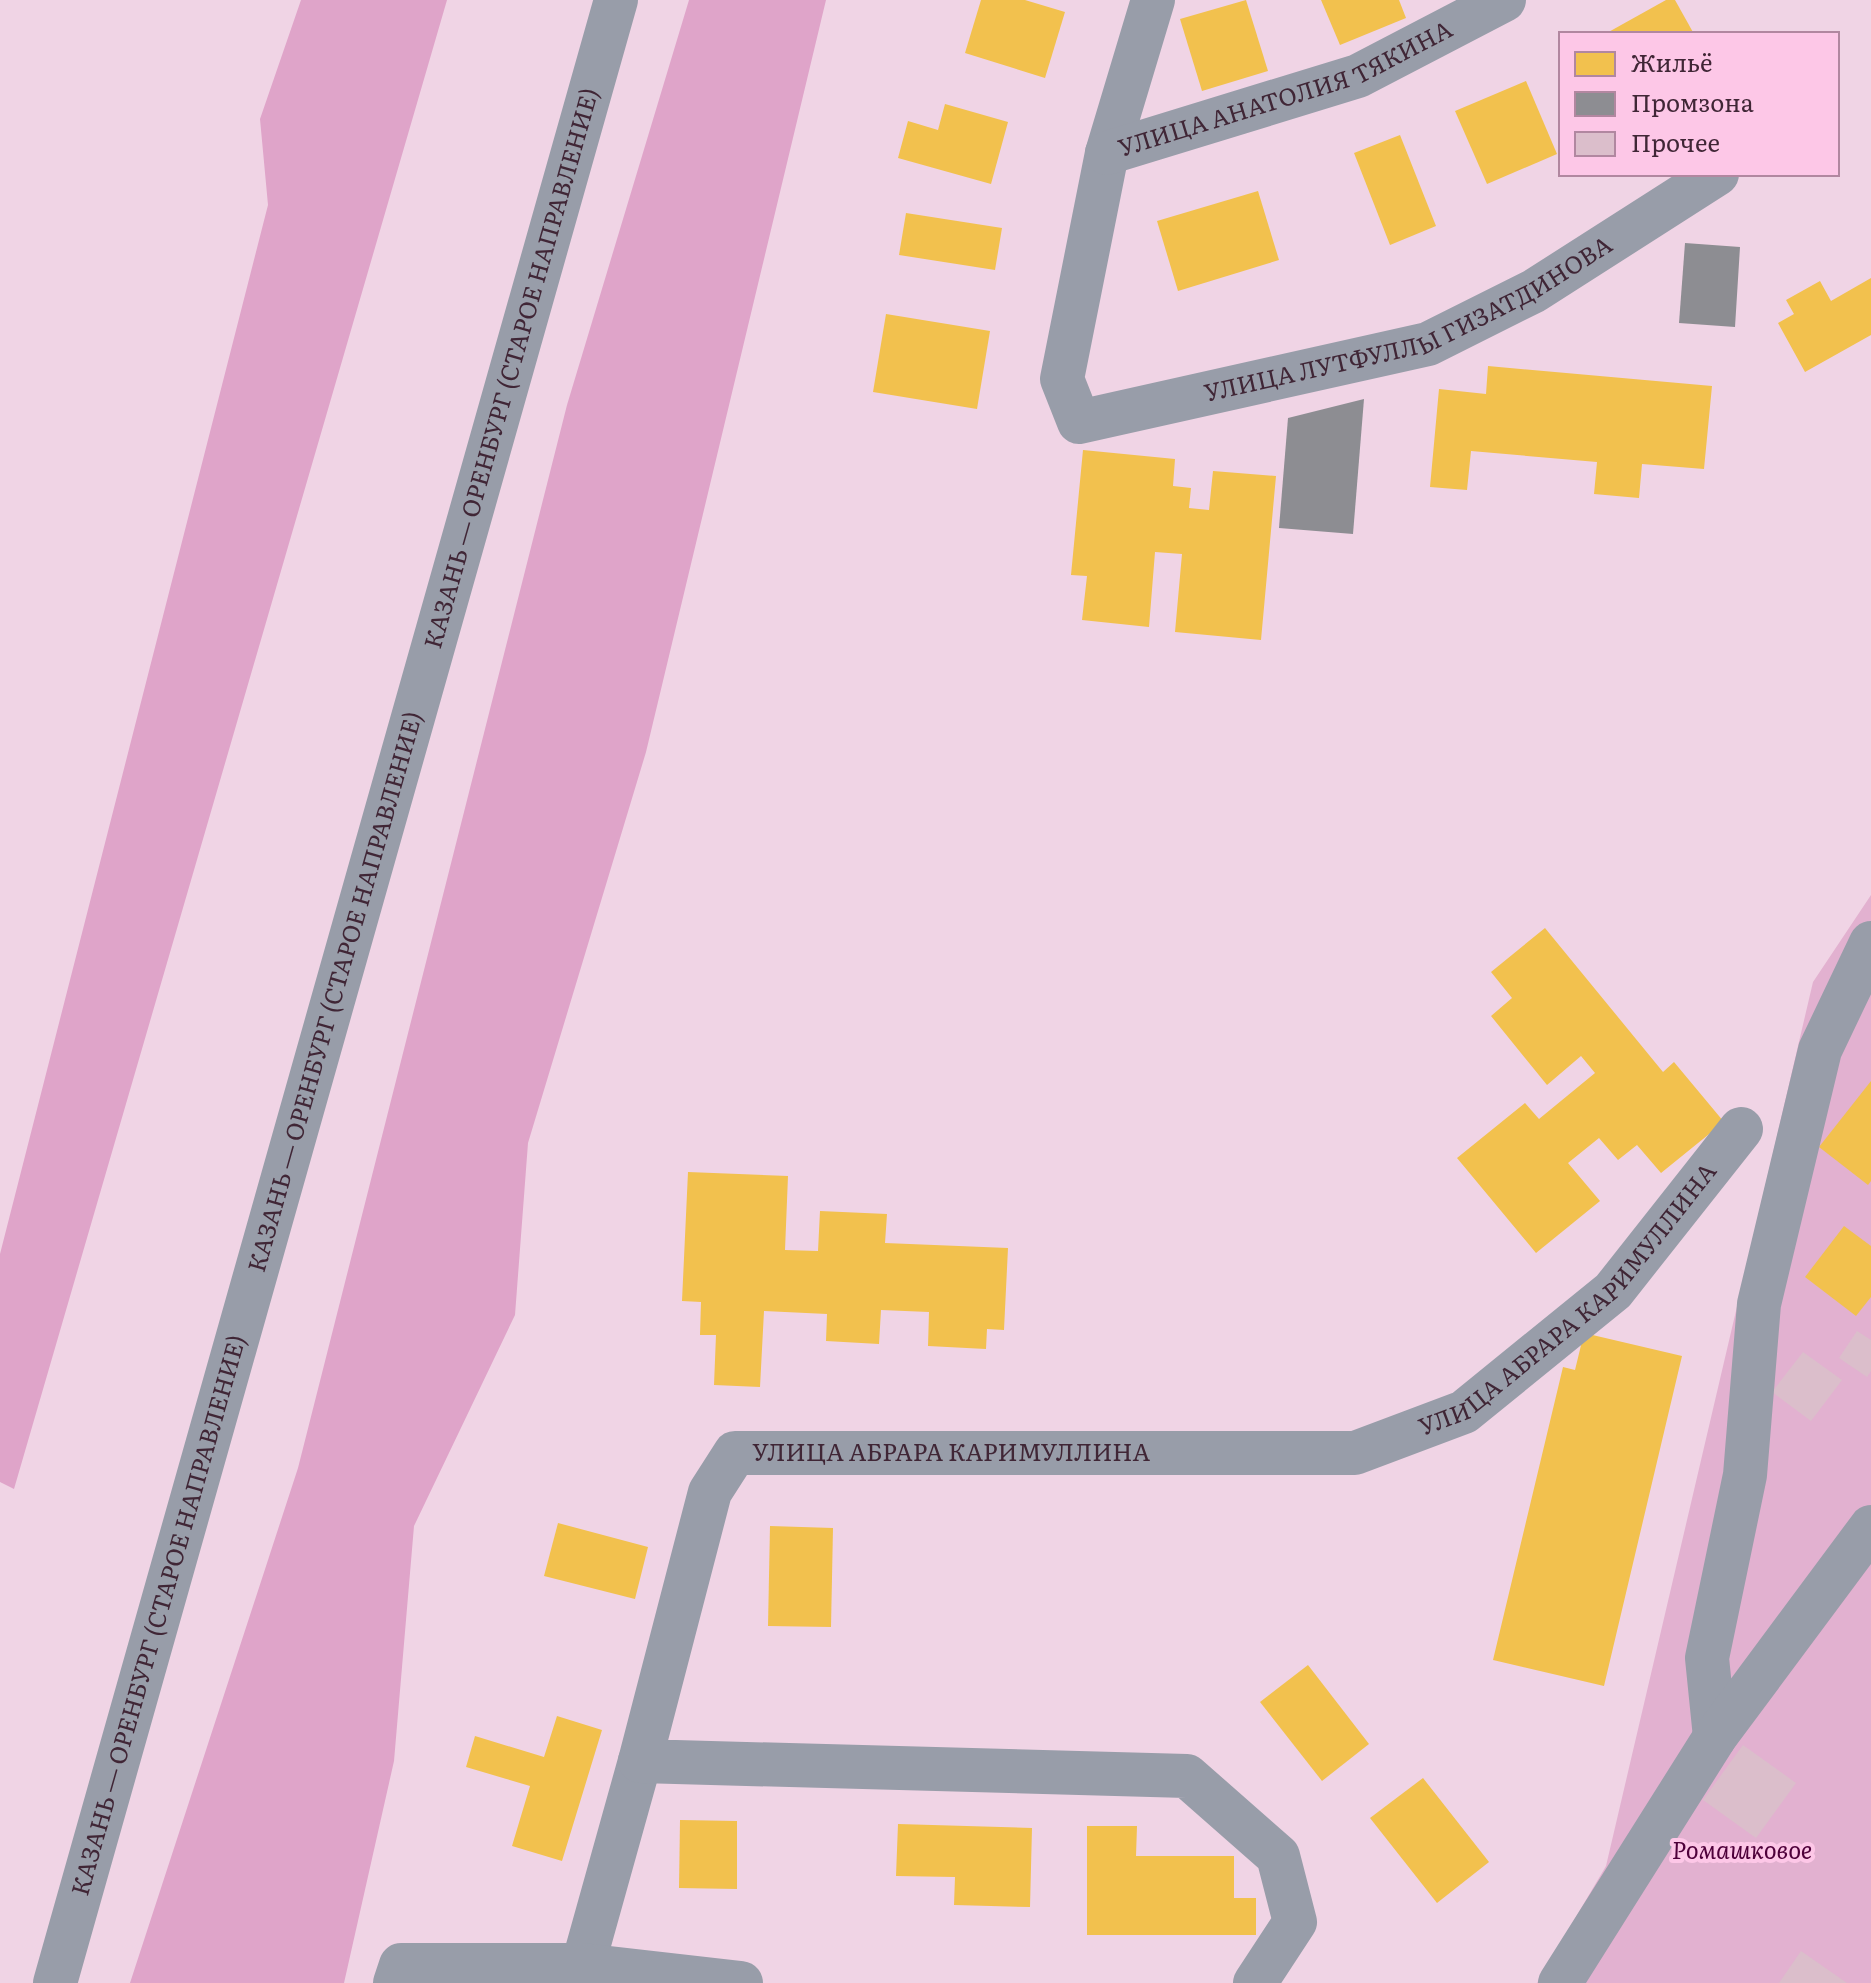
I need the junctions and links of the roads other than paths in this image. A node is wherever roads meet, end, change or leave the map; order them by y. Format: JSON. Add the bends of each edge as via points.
{"nodes":[{"id":1,"x":616,"y":0,"type":"edge"},
{"id":2,"x":1153,"y":0,"type":"edge"},
{"id":3,"x":1504,"y":0,"type":"edge"},
{"id":4,"x":1107,"y":153,"type":"junction"},
{"id":5,"x":1714,"y":176,"type":"edge"},
{"id":6,"x":1871,"y":943,"type":"edge"},
{"id":7,"x":1741,"y":1129,"type":"dead end"},
{"id":8,"x":1871,"y":1527,"type":"edge"},
{"id":9,"x":1715,"y":1737,"type":"junction"},
{"id":10,"x":640,"y":1761,"type":"junction"},
{"id":11,"x":583,"y":1965,"type":"junction"},
{"id":12,"x":55,"y":1983,"type":"edge"},
{"id":13,"x":395,"y":1983,"type":"edge"},
{"id":14,"x":741,"y":1983,"type":"edge"},
{"id":15,"x":1255,"y":1983,"type":"edge"},
{"id":16,"x":1560,"y":1983,"type":"edge"}],
"edges":[{"from":1,"to":12,"type":"street","name":"КАЗАНЬ — ОРЕНБУРГ (СТАРОЕ НАПРАВЛЕНИЕ)"},
{"from":2,"to":4,"type":"street"},
{"from":3,"to":4,"type":"street","name":"УЛИЦА АНАТОЛИЯ ТЯКИНА","via":[[1358,76]]},
{"from":4,"to":5,"type":"street","name":"УЛИЦА ЛУТФУЛЛЫ ГИЗАТДИНОВА","via":[[1062,379],[1079,422],[1428,344],[1534,291]]},
{"from":6,"to":9,"type":"street","via":[[1820,1050],[1759,1304],[1745,1475],[1707,1658]]},
{"from":7,"to":10,"type":"street","name":"УЛИЦА АБРАРА КАРИМУЛЛИНА","via":[[1613,1291],[1464,1412],[1355,1453],[735,1453],[710,1492]]},
{"from":8,"to":9,"type":"street"},
{"from":9,"to":16,"type":"street"},
{"from":10,"to":11,"type":"street"},
{"from":10,"to":15,"type":"street","via":[[1187,1776],[1278,1856],[1295,1922]]},
{"from":11,"to":13,"type":"street","via":[[401,1965]]},
{"from":11,"to":14,"type":"street"}]}
